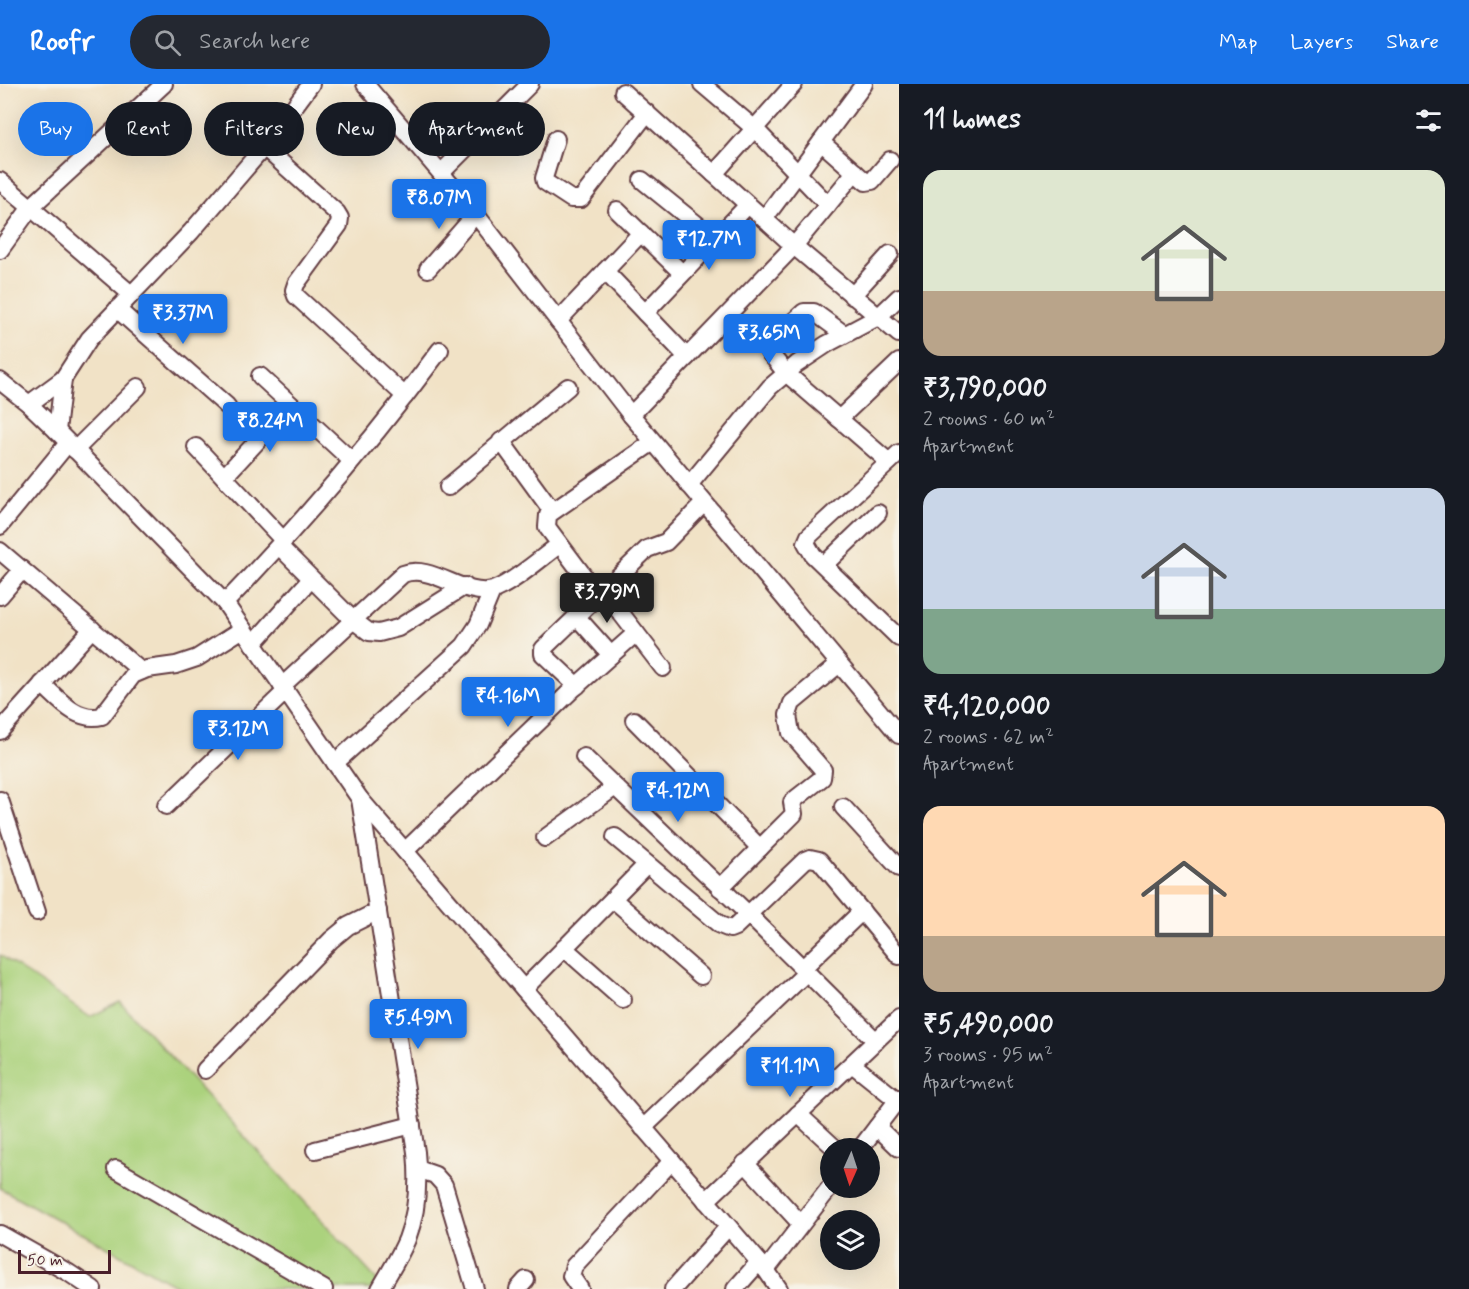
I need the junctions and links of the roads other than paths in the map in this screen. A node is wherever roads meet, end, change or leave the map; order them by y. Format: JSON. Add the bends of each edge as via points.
{"nodes":[{"id":1,"x":164,"y":84,"type":"edge"},
{"id":2,"x":311,"y":84,"type":"edge"},
{"id":3,"x":365,"y":84,"type":"edge"},
{"id":4,"x":530,"y":84,"type":"edge"},
{"id":5,"x":702,"y":84,"type":"edge"},
{"id":6,"x":794,"y":84,"type":"edge"},
{"id":7,"x":864,"y":84,"type":"edge"},
{"id":8,"x":623,"y":92,"type":"dead end"},
{"id":9,"x":298,"y":102,"type":"edge"},
{"id":10,"x":647,"y":113,"type":"junction"},
{"id":11,"x":755,"y":129,"type":"junction"},
{"id":12,"x":556,"y":139,"type":"dead end"},
{"id":13,"x":821,"y":142,"type":"junction"},
{"id":14,"x":256,"y":156,"type":"edge"},
{"id":15,"x":274,"y":156,"type":"edge"},
{"id":16,"x":890,"y":160,"type":"dead end"},
{"id":17,"x":855,"y":172,"type":"junction"},
{"id":18,"x":441,"y":173,"type":"junction"},
{"id":19,"x":798,"y":173,"type":"junction"},
{"id":20,"x":714,"y":174,"type":"junction"},
{"id":21,"x":642,"y":180,"type":"dead end"},
{"id":22,"x":0,"y":181,"type":"edge"},
{"id":23,"x":748,"y":205,"type":"junction"},
{"id":24,"x":828,"y":205,"type":"junction"},
{"id":25,"x":31,"y":207,"type":"junction"},
{"id":26,"x":617,"y":210,"type":"dead end"},
{"id":27,"x":476,"y":214,"type":"junction"},
{"id":28,"x":764,"y":219,"type":"junction"},
{"id":29,"x":641,"y":233,"type":"junction"},
{"id":30,"x":715,"y":239,"type":"junction"},
{"id":31,"x":794,"y":246,"type":"junction"},
{"id":32,"x":0,"y":250,"type":"edge"},
{"id":33,"x":890,"y":254,"type":"dead end"},
{"id":34,"x":428,"y":269,"type":"dead end"},
{"id":35,"x":605,"y":271,"type":"junction"},
{"id":36,"x":682,"y":273,"type":"junction"},
{"id":37,"x":131,"y":294,"type":"junction"},
{"id":38,"x":852,"y":296,"type":"junction"},
{"id":39,"x":899,"y":297,"type":"edge"},
{"id":40,"x":117,"y":309,"type":"junction"},
{"id":41,"x":645,"y":313,"type":"junction"},
{"id":42,"x":878,"y":317,"type":"junction"},
{"id":43,"x":558,"y":321,"type":"junction"},
{"id":44,"x":844,"y":334,"type":"junction"},
{"id":45,"x":899,"y":334,"type":"edge"},
{"id":46,"x":440,"y":350,"type":"dead end"},
{"id":47,"x":687,"y":357,"type":"junction"},
{"id":48,"x":899,"y":362,"type":"edge"},
{"id":49,"x":786,"y":373,"type":"junction"},
{"id":50,"x":261,"y":376,"type":"dead end"},
{"id":51,"x":63,"y":379,"type":"junction"},
{"id":52,"x":0,"y":381,"type":"edge"},
{"id":53,"x":138,"y":387,"type":"dead end"},
{"id":54,"x":568,"y":387,"type":"dead end"},
{"id":55,"x":405,"y":396,"type":"junction"},
{"id":56,"x":29,"y":404,"type":"junction"},
{"id":57,"x":291,"y":405,"type":"junction"},
{"id":58,"x":227,"y":406,"type":"dead end"},
{"id":59,"x":631,"y":415,"type":"junction"},
{"id":60,"x":839,"y":419,"type":"junction"},
{"id":61,"x":67,"y":441,"type":"junction"},
{"id":62,"x":501,"y":441,"type":"junction"},
{"id":63,"x":653,"y":442,"type":"junction"},
{"id":64,"x":196,"y":447,"type":"dead end"},
{"id":65,"x":894,"y":457,"type":"edge"},
{"id":66,"x":352,"y":461,"type":"junction"},
{"id":67,"x":224,"y":477,"type":"junction"},
{"id":68,"x":689,"y":485,"type":"junction"},
{"id":69,"x":448,"y":487,"type":"dead end"},
{"id":70,"x":704,"y":503,"type":"junction"},
{"id":71,"x":552,"y":511,"type":"junction"},
{"id":72,"x":878,"y":513,"type":"dead end"},
{"id":73,"x":0,"y":526,"type":"edge"},
{"id":74,"x":282,"y":544,"type":"junction"},
{"id":75,"x":559,"y":545,"type":"junction"},
{"id":76,"x":0,"y":551,"type":"edge"},
{"id":77,"x":824,"y":565,"type":"junction"},
{"id":78,"x":22,"y":570,"type":"junction"},
{"id":79,"x":583,"y":575,"type":"dead end"},
{"id":80,"x":311,"y":579,"type":"junction"},
{"id":81,"x":465,"y":586,"type":"junction"},
{"id":82,"x":603,"y":590,"type":"junction"},
{"id":83,"x":492,"y":591,"type":"junction"},
{"id":84,"x":0,"y":596,"type":"edge"},
{"id":85,"x":225,"y":603,"type":"junction"},
{"id":86,"x":576,"y":616,"type":"junction"},
{"id":87,"x":353,"y":621,"type":"junction"},
{"id":88,"x":92,"y":629,"type":"junction"},
{"id":89,"x":243,"y":629,"type":"junction"},
{"id":90,"x":636,"y":633,"type":"junction"},
{"id":91,"x":899,"y":638,"type":"edge"},
{"id":92,"x":253,"y":644,"type":"junction"},
{"id":93,"x":611,"y":655,"type":"junction"},
{"id":94,"x":839,"y":664,"type":"junction"},
{"id":95,"x":663,"y":668,"type":"dead end"},
{"id":96,"x":141,"y":671,"type":"junction"},
{"id":97,"x":42,"y":684,"type":"junction"},
{"id":98,"x":577,"y":686,"type":"junction"},
{"id":99,"x":284,"y":689,"type":"junction"},
{"id":100,"x":634,"y":720,"type":"dead end"},
{"id":101,"x":2,"y":724,"type":"edge"},
{"id":102,"x":899,"y":735,"type":"edge"},
{"id":103,"x":584,"y":757,"type":"dead end"},
{"id":104,"x":335,"y":763,"type":"junction"},
{"id":105,"x":615,"y":787,"type":"junction"},
{"id":106,"x":360,"y":799,"type":"junction"},
{"id":107,"x":0,"y":800,"type":"edge"},
{"id":108,"x":166,"y":806,"type":"dead end"},
{"id":109,"x":843,"y":807,"type":"dead end"},
{"id":110,"x":615,"y":837,"type":"dead end"},
{"id":111,"x":545,"y":838,"type":"dead end"},
{"id":112,"x":760,"y":848,"type":"junction"},
{"id":113,"x":405,"y":851,"type":"junction"},
{"id":114,"x":647,"y":864,"type":"junction"},
{"id":115,"x":899,"y":868,"type":"edge"},
{"id":116,"x":720,"y":888,"type":"junction"},
{"id":117,"x":613,"y":899,"type":"junction"},
{"id":118,"x":378,"y":911,"type":"junction"},
{"id":119,"x":862,"y":911,"type":"junction"},
{"id":120,"x":38,"y":912,"type":"dead end"},
{"id":121,"x":748,"y":914,"type":"junction"},
{"id":122,"x":564,"y":948,"type":"junction"},
{"id":123,"x":899,"y":956,"type":"edge"},
{"id":124,"x":805,"y":970,"type":"junction"},
{"id":125,"x":701,"y":976,"type":"dead end"},
{"id":126,"x":524,"y":989,"type":"junction"},
{"id":127,"x":623,"y":1000,"type":"dead end"},
{"id":128,"x":899,"y":1019,"type":"edge"},
{"id":129,"x":876,"y":1041,"type":"junction"},
{"id":130,"x":852,"y":1064,"type":"junction"},
{"id":131,"x":205,"y":1070,"type":"dead end"},
{"id":132,"x":898,"y":1099,"type":"edge"},
{"id":133,"x":798,"y":1114,"type":"junction"},
{"id":134,"x":412,"y":1125,"type":"junction"},
{"id":135,"x":877,"y":1127,"type":"junction"},
{"id":136,"x":643,"y":1128,"type":"junction"},
{"id":137,"x":825,"y":1138,"type":"edge"},
{"id":138,"x":868,"y":1138,"type":"edge"},
{"id":139,"x":899,"y":1148,"type":"edge"},
{"id":140,"x":315,"y":1150,"type":"dead end"},
{"id":141,"x":672,"y":1161,"type":"junction"},
{"id":142,"x":745,"y":1163,"type":"junction"},
{"id":143,"x":116,"y":1169,"type":"dead end"},
{"id":144,"x":418,"y":1169,"type":"junction"},
{"id":145,"x":822,"y":1198,"type":"edge"},
{"id":146,"x":706,"y":1201,"type":"junction"},
{"id":147,"x":801,"y":1224,"type":"junction"},
{"id":148,"x":728,"y":1227,"type":"junction"},
{"id":149,"x":0,"y":1234,"type":"edge"},
{"id":150,"x":762,"y":1266,"type":"junction"},
{"id":151,"x":93,"y":1289,"type":"edge"},
{"id":152,"x":324,"y":1289,"type":"edge"},
{"id":153,"x":380,"y":1289,"type":"edge"},
{"id":154,"x":475,"y":1289,"type":"edge"},
{"id":155,"x":580,"y":1289,"type":"edge"},
{"id":156,"x":673,"y":1289,"type":"edge"},
{"id":157,"x":735,"y":1289,"type":"edge"},
{"id":158,"x":779,"y":1289,"type":"edge"}],
"edges":[{"from":1,"to":25,"type":"street"},
{"from":2,"to":9,"type":"street"},
{"from":3,"to":18,"type":"street"},
{"from":4,"to":18,"type":"street"},
{"from":5,"to":11,"type":"street"},
{"from":6,"to":11,"type":"street"},
{"from":7,"to":13,"type":"street"},
{"from":8,"to":10,"type":"street"},
{"from":10,"to":12,"type":"street","via":[[581,200],[545,182]]},
{"from":10,"to":20,"type":"street"},
{"from":11,"to":19,"type":"street"},
{"from":11,"to":20,"type":"street"},
{"from":13,"to":17,"type":"street"},
{"from":13,"to":19,"type":"street"},
{"from":14,"to":37,"type":"street"},
{"from":15,"to":55,"type":"street","via":[[340,218],[339,225],[296,284],[296,296]]},
{"from":16,"to":17,"type":"street","via":[[870,182]]},
{"from":17,"to":24,"type":"street"},
{"from":18,"to":27,"type":"street"},
{"from":19,"to":24,"type":"street"},
{"from":19,"to":28,"type":"street"},
{"from":20,"to":23,"type":"street"},
{"from":21,"to":30,"type":"street"},
{"from":22,"to":25,"type":"street"},
{"from":23,"to":28,"type":"street"},
{"from":23,"to":30,"type":"street"},
{"from":24,"to":31,"type":"street"},
{"from":25,"to":32,"type":"street"},
{"from":25,"to":37,"type":"street"},
{"from":26,"to":29,"type":"street"},
{"from":27,"to":34,"type":"street"},
{"from":27,"to":43,"type":"street"},
{"from":28,"to":31,"type":"street"},
{"from":29,"to":35,"type":"street"},
{"from":29,"to":36,"type":"street"},
{"from":30,"to":36,"type":"street"},
{"from":31,"to":38,"type":"street"},
{"from":31,"to":47,"type":"street"},
{"from":33,"to":38,"type":"street"},
{"from":35,"to":41,"type":"street"},
{"from":35,"to":43,"type":"street"},
{"from":36,"to":41,"type":"street"},
{"from":37,"to":40,"type":"street"},
{"from":38,"to":42,"type":"street"},
{"from":39,"to":42,"type":"street"},
{"from":40,"to":51,"type":"street","via":[[89,339]]},
{"from":40,"to":58,"type":"street"},
{"from":41,"to":47,"type":"street"},
{"from":42,"to":44,"type":"street"},
{"from":42,"to":45,"type":"street"},
{"from":43,"to":59,"type":"street"},
{"from":44,"to":49,"type":"street"},
{"from":44,"to":49,"type":"street","via":[[814,312],[804,312],[769,347]]},
{"from":46,"to":55,"type":"street"},
{"from":47,"to":59,"type":"street"},
{"from":48,"to":60,"type":"street"},
{"from":49,"to":60,"type":"street"},
{"from":49,"to":68,"type":"street"},
{"from":50,"to":57,"type":"street"},
{"from":51,"to":56,"type":"street"},
{"from":51,"to":61,"type":"street"},
{"from":52,"to":56,"type":"street"},
{"from":53,"to":61,"type":"street"},
{"from":54,"to":62,"type":"street"},
{"from":55,"to":66,"type":"street"},
{"from":56,"to":61,"type":"street"},
{"from":57,"to":66,"type":"street"},
{"from":57,"to":67,"type":"street"},
{"from":59,"to":63,"type":"street"},
{"from":60,"to":65,"type":"street"},
{"from":61,"to":73,"type":"street"},
{"from":61,"to":85,"type":"street"},
{"from":62,"to":69,"type":"street"},
{"from":62,"to":71,"type":"street"},
{"from":63,"to":68,"type":"street"},
{"from":63,"to":71,"type":"street"},
{"from":64,"to":67,"type":"street"},
{"from":65,"to":77,"type":"street","via":[[809,536],[808,549]]},
{"from":66,"to":74,"type":"street"},
{"from":67,"to":74,"type":"street"},
{"from":68,"to":70,"type":"street"},
{"from":70,"to":82,"type":"street","via":[[666,542],[647,549]]},
{"from":70,"to":94,"type":"street"},
{"from":71,"to":75,"type":"street","via":[[547,527]]},
{"from":72,"to":77,"type":"street"},
{"from":74,"to":80,"type":"street"},
{"from":74,"to":85,"type":"street"},
{"from":75,"to":79,"type":"street"},
{"from":75,"to":83,"type":"street"},
{"from":76,"to":78,"type":"street"},
{"from":77,"to":91,"type":"street"},
{"from":78,"to":84,"type":"street"},
{"from":78,"to":88,"type":"street"},
{"from":80,"to":87,"type":"street"},
{"from":80,"to":92,"type":"street"},
{"from":81,"to":83,"type":"street"},
{"from":81,"to":87,"type":"street","via":[[398,628],[369,633]]},
{"from":81,"to":87,"type":"street","via":[[410,571]]},
{"from":82,"to":86,"type":"street"},
{"from":82,"to":90,"type":"street"},
{"from":83,"to":104,"type":"street","via":[[464,646]]},
{"from":85,"to":89,"type":"street"},
{"from":86,"to":93,"type":"street"},
{"from":86,"to":98,"type":"street","via":[[542,652]]},
{"from":87,"to":99,"type":"street"},
{"from":88,"to":96,"type":"street"},
{"from":88,"to":97,"type":"street"},
{"from":89,"to":92,"type":"street"},
{"from":89,"to":96,"type":"street","via":[[197,658]]},
{"from":90,"to":93,"type":"street"},
{"from":90,"to":95,"type":"street"},
{"from":92,"to":99,"type":"street"},
{"from":93,"to":98,"type":"street"},
{"from":94,"to":102,"type":"street"},
{"from":94,"to":112,"type":"street","via":[[792,703],[788,716],[791,733],[824,775],[794,800],[794,814]]},
{"from":96,"to":97,"type":"street","via":[[133,675],[102,716],[94,718],[73,711]]},
{"from":97,"to":101,"type":"street"},
{"from":98,"to":113,"type":"street"},
{"from":99,"to":104,"type":"street"},
{"from":99,"to":108,"type":"street"},
{"from":100,"to":112,"type":"street"},
{"from":103,"to":105,"type":"street"},
{"from":104,"to":106,"type":"street"},
{"from":105,"to":111,"type":"street"},
{"from":105,"to":116,"type":"street"},
{"from":106,"to":113,"type":"street"},
{"from":106,"to":118,"type":"street"},
{"from":107,"to":120,"type":"street"},
{"from":109,"to":115,"type":"street"},
{"from":110,"to":114,"type":"street"},
{"from":112,"to":116,"type":"street"},
{"from":113,"to":126,"type":"street"},
{"from":114,"to":117,"type":"street"},
{"from":114,"to":121,"type":"street","via":[[725,928],[735,927]]},
{"from":116,"to":121,"type":"street"},
{"from":117,"to":122,"type":"street"},
{"from":117,"to":125,"type":"street"},
{"from":118,"to":131,"type":"street","via":[[331,940]]},
{"from":118,"to":134,"type":"street"},
{"from":119,"to":121,"type":"street","via":[[815,858],[805,860]]},
{"from":119,"to":123,"type":"street"},
{"from":119,"to":124,"type":"street"},
{"from":121,"to":124,"type":"street"},
{"from":122,"to":126,"type":"street"},
{"from":122,"to":127,"type":"street"},
{"from":124,"to":129,"type":"street"},
{"from":124,"to":136,"type":"street"},
{"from":126,"to":136,"type":"street"},
{"from":128,"to":129,"type":"street"},
{"from":129,"to":130,"type":"street"},
{"from":130,"to":132,"type":"street"},
{"from":130,"to":133,"type":"street"},
{"from":132,"to":135,"type":"street"},
{"from":133,"to":137,"type":"street"},
{"from":133,"to":142,"type":"street"},
{"from":134,"to":140,"type":"street"},
{"from":134,"to":144,"type":"street"},
{"from":135,"to":138,"type":"street"},
{"from":135,"to":139,"type":"street"},
{"from":136,"to":141,"type":"street"},
{"from":141,"to":146,"type":"street"},
{"from":141,"to":155,"type":"street","via":[[574,1266],[571,1276]]},
{"from":142,"to":146,"type":"street"},
{"from":142,"to":147,"type":"street"},
{"from":143,"to":152,"type":"street"},
{"from":144,"to":153,"type":"street","via":[[416,1209],[407,1240]]},
{"from":144,"to":154,"type":"street","via":[[435,1175],[444,1185]]},
{"from":145,"to":147,"type":"street"},
{"from":146,"to":148,"type":"street"},
{"from":147,"to":150,"type":"street"},
{"from":148,"to":150,"type":"street"},
{"from":148,"to":156,"type":"street"},
{"from":149,"to":151,"type":"street"},
{"from":150,"to":157,"type":"street"},
{"from":150,"to":158,"type":"street"}]}
